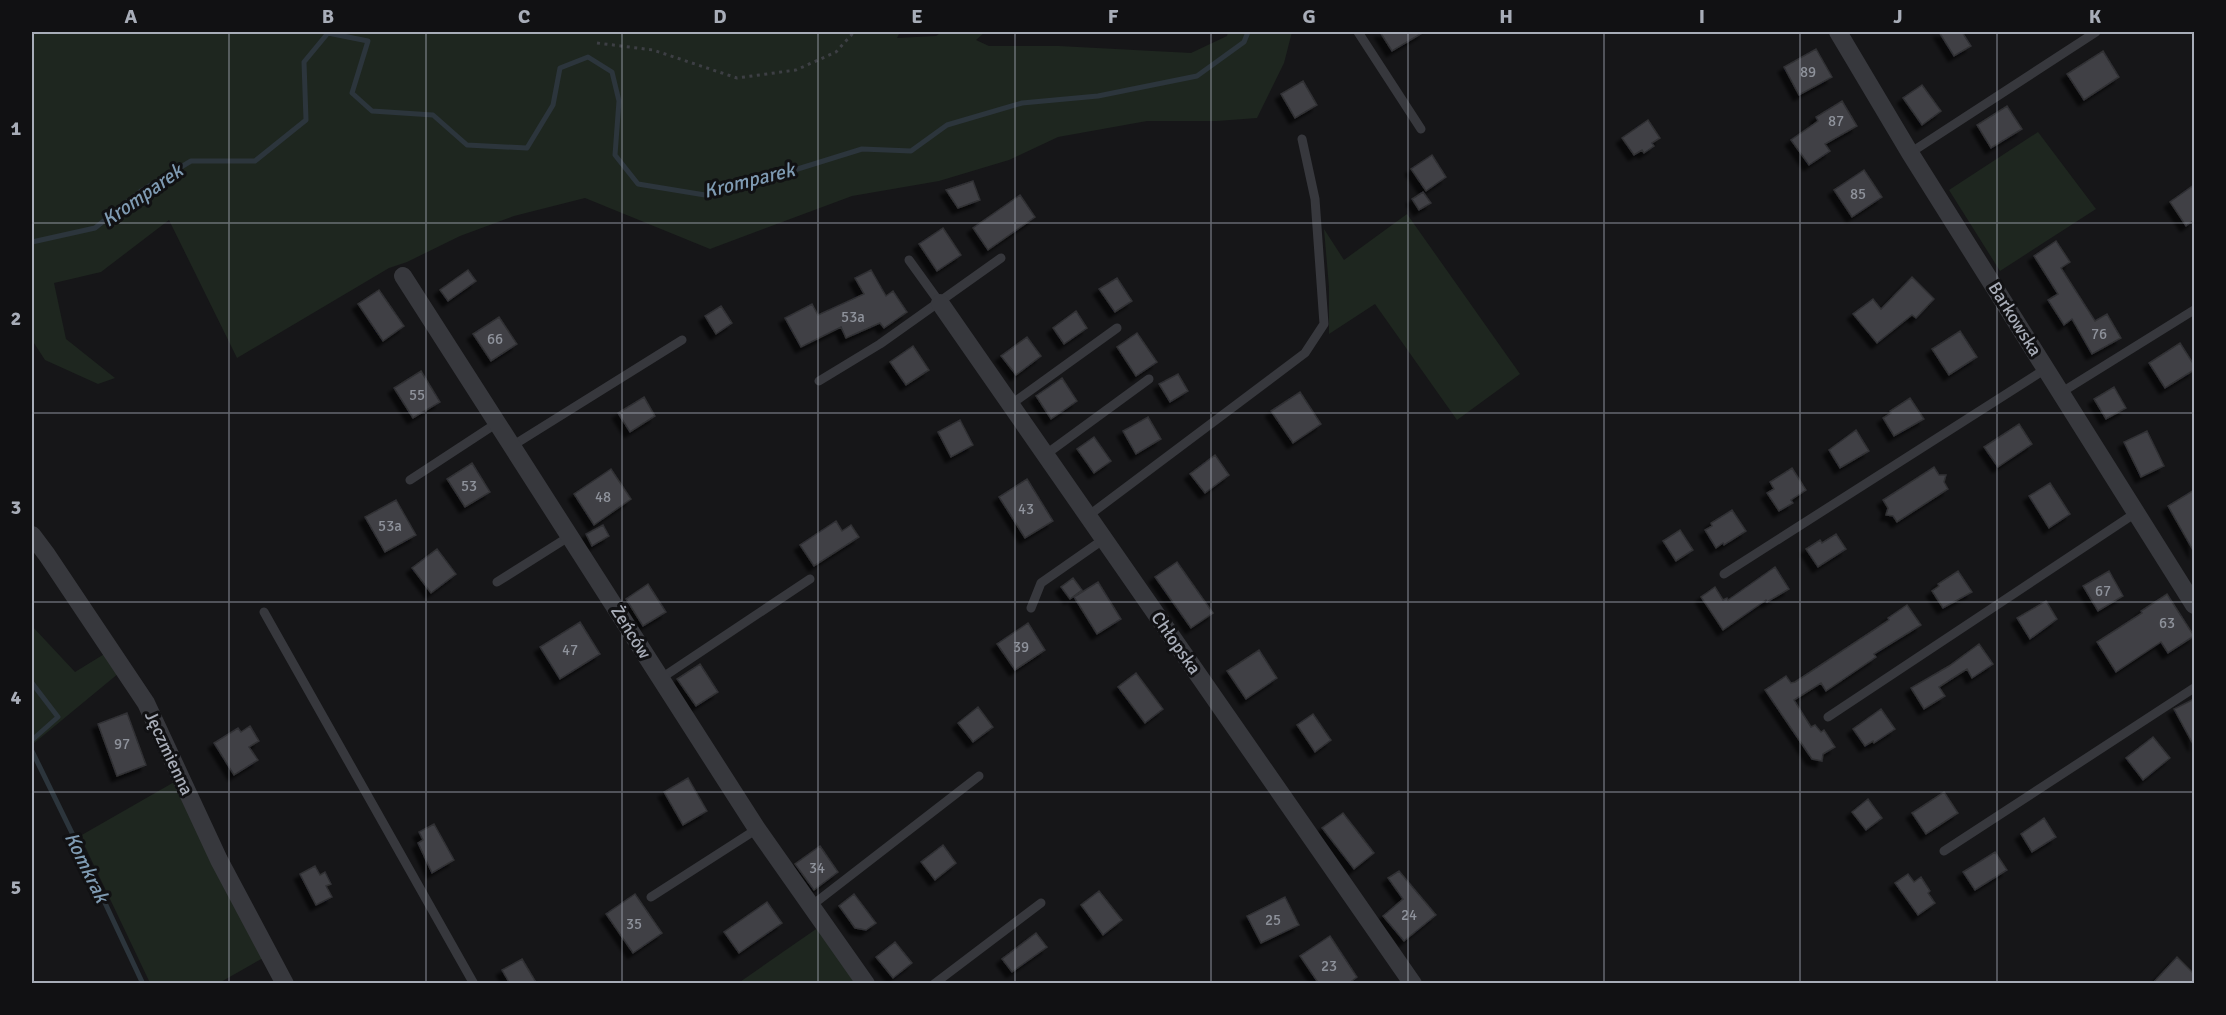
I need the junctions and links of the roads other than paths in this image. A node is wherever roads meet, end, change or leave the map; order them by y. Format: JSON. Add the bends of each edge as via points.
{"nodes":[{"id":1,"x":1358,"y":32,"type":"edge"},
{"id":2,"x":1838,"y":32,"type":"edge"},
{"id":3,"x":2096,"y":32,"type":"edge"},
{"id":4,"x":1421,"y":129,"type":"dead end"},
{"id":5,"x":1302,"y":139,"type":"dead end"},
{"id":6,"x":1910,"y":153,"type":"junction"},
{"id":7,"x":1001,"y":258,"type":"dead end"},
{"id":8,"x":909,"y":260,"type":"dead end"},
{"id":9,"x":403,"y":276,"type":"dead end"},
{"id":10,"x":940,"y":303,"type":"junction"},
{"id":11,"x":2194,"y":310,"type":"edge"},
{"id":12,"x":1117,"y":328,"type":"dead end"},
{"id":13,"x":682,"y":340,"type":"dead end"},
{"id":14,"x":2047,"y":368,"type":"junction"},
{"id":15,"x":1149,"y":379,"type":"dead end"},
{"id":16,"x":819,"y":381,"type":"dead end"},
{"id":17,"x":2062,"y":392,"type":"junction"},
{"id":18,"x":1010,"y":405,"type":"junction"},
{"id":19,"x":497,"y":423,"type":"junction"},
{"id":20,"x":512,"y":446,"type":"junction"},
{"id":21,"x":1045,"y":454,"type":"junction"},
{"id":22,"x":410,"y":480,"type":"dead end"},
{"id":23,"x":2137,"y":512,"type":"junction"},
{"id":24,"x":1088,"y":516,"type":"junction"},
{"id":25,"x":32,"y":535,"type":"edge"},
{"id":26,"x":570,"y":536,"type":"junction"},
{"id":27,"x":1104,"y":539,"type":"junction"},
{"id":28,"x":1724,"y":574,"type":"dead end"},
{"id":29,"x":810,"y":579,"type":"dead end"},
{"id":30,"x":497,"y":582,"type":"dead end"},
{"id":31,"x":2194,"y":605,"type":"edge"},
{"id":32,"x":1031,"y":608,"type":"dead end"},
{"id":33,"x":264,"y":612,"type":"dead end"},
{"id":34,"x":660,"y":679,"type":"junction"},
{"id":35,"x":2194,"y":688,"type":"edge"},
{"id":36,"x":1828,"y":717,"type":"dead end"},
{"id":37,"x":979,"y":776,"type":"dead end"},
{"id":38,"x":757,"y":830,"type":"junction"},
{"id":39,"x":1944,"y":851,"type":"dead end"},
{"id":40,"x":651,"y":897,"type":"dead end"},
{"id":41,"x":1041,"y":903,"type":"dead end"},
{"id":42,"x":811,"y":906,"type":"junction"},
{"id":43,"x":285,"y":984,"type":"edge"},
{"id":44,"x":474,"y":984,"type":"edge"},
{"id":45,"x":866,"y":984,"type":"edge"},
{"id":46,"x":934,"y":984,"type":"edge"},
{"id":47,"x":1413,"y":984,"type":"edge"}],
"edges":[{"from":1,"to":4,"type":"lane"},
{"from":2,"to":6,"type":"street","name":"Barkowska"},
{"from":3,"to":6,"type":"lane"},
{"from":5,"to":24,"type":"lane","via":[[1315,199],[1324,324],[1305,353]]},
{"from":6,"to":14,"type":"street","name":"Barkowska"},
{"from":7,"to":10,"type":"lane"},
{"from":8,"to":10,"type":"lane"},
{"from":9,"to":19,"type":"street","name":"Żeńców"},
{"from":10,"to":16,"type":"lane"},
{"from":10,"to":18,"type":"street","name":"Chłopska"},
{"from":11,"to":17,"type":"lane"},
{"from":12,"to":18,"type":"lane"},
{"from":13,"to":20,"type":"lane"},
{"from":14,"to":17,"type":"street","name":"Barkowska"},
{"from":14,"to":28,"type":"lane"},
{"from":15,"to":21,"type":"lane"},
{"from":17,"to":23,"type":"street","name":"Barkowska"},
{"from":18,"to":21,"type":"street","name":"Chłopska"},
{"from":19,"to":20,"type":"street","name":"Żeńców"},
{"from":19,"to":22,"type":"lane"},
{"from":20,"to":26,"type":"street","name":"Żeńców"},
{"from":21,"to":24,"type":"street","name":"Chłopska"},
{"from":23,"to":31,"type":"street","name":"Barkowska"},
{"from":23,"to":36,"type":"lane"},
{"from":24,"to":27,"type":"street","name":"Chłopska"},
{"from":25,"to":43,"type":"street","name":"Jęczmienna","via":[[146,704],[219,860]]},
{"from":26,"to":30,"type":"lane"},
{"from":26,"to":34,"type":"street","name":"Żeńców"},
{"from":27,"to":32,"type":"lane","via":[[1041,583]]},
{"from":27,"to":47,"type":"street","name":"Chłopska"},
{"from":29,"to":34,"type":"lane"},
{"from":33,"to":44,"type":"lane"},
{"from":34,"to":38,"type":"street","name":"Żeńców"},
{"from":35,"to":39,"type":"lane"},
{"from":37,"to":42,"type":"lane"},
{"from":38,"to":40,"type":"lane"},
{"from":38,"to":42,"type":"street","name":"Żeńców"},
{"from":41,"to":46,"type":"lane"},
{"from":42,"to":45,"type":"street","name":"Żeńców"}]}
